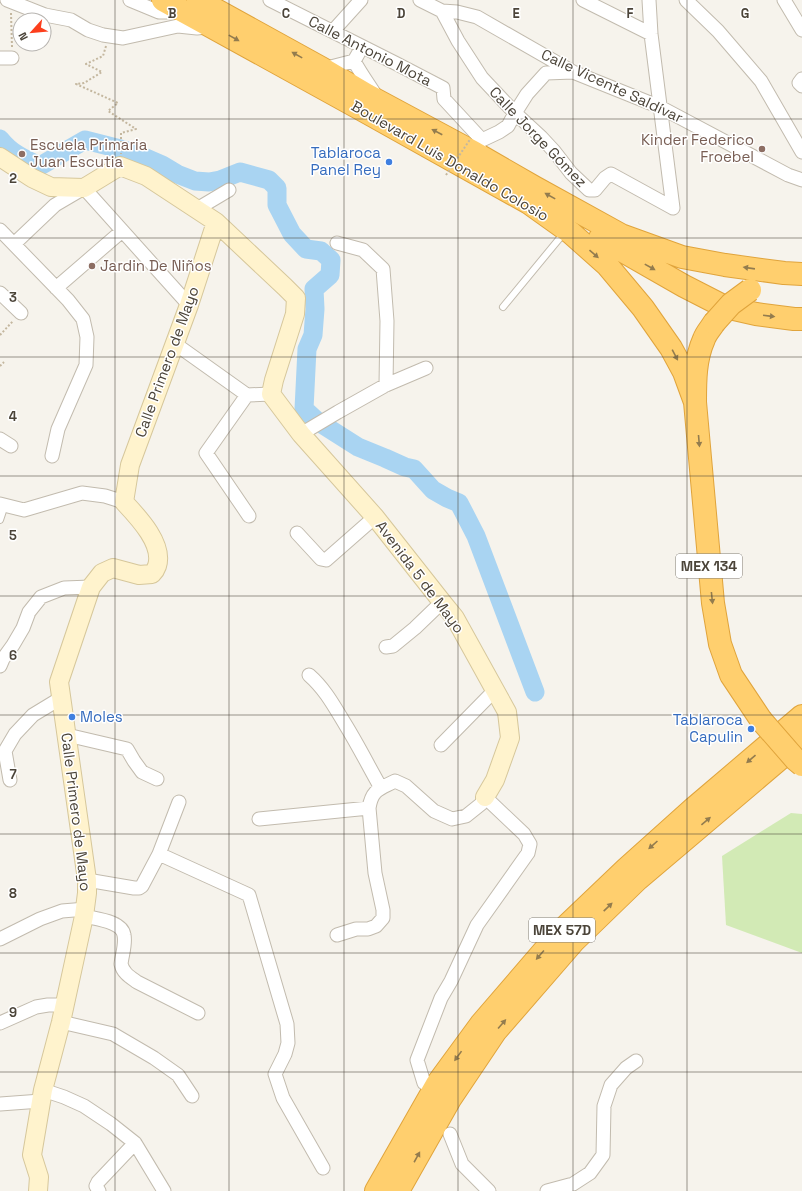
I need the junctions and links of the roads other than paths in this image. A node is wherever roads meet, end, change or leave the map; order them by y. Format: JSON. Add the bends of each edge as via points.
{"nodes":[{"id":1,"x":130,"y":0,"type":"edge"},
{"id":2,"x":163,"y":0,"type":"edge"},
{"id":3,"x":361,"y":0,"type":"edge"},
{"id":4,"x":420,"y":0,"type":"edge"},
{"id":5,"x":583,"y":0,"type":"edge"},
{"id":6,"x":649,"y":0,"type":"edge"},
{"id":7,"x":686,"y":0,"type":"edge"},
{"id":8,"x":784,"y":0,"type":"edge"},
{"id":9,"x":9,"y":1,"type":"edge"},
{"id":10,"x":274,"y":1,"type":"edge"},
{"id":11,"x":191,"y":6,"type":"edge"},
{"id":12,"x":445,"y":6,"type":"edge"},
{"id":13,"x":212,"y":26,"type":"junction"},
{"id":14,"x":802,"y":30,"type":"edge"},
{"id":15,"x":333,"y":32,"type":"junction"},
{"id":16,"x":651,"y":34,"type":"junction"},
{"id":17,"x":362,"y":46,"type":"junction"},
{"id":18,"x":354,"y":62,"type":"junction"},
{"id":19,"x":323,"y":69,"type":"junction"},
{"id":20,"x":573,"y":72,"type":"junction"},
{"id":21,"x":802,"y":79,"type":"edge"},
{"id":22,"x":802,"y":86,"type":"edge"},
{"id":23,"x":379,"y":102,"type":"junction"},
{"id":24,"x":660,"y":107,"type":"junction"},
{"id":25,"x":515,"y":113,"type":"junction"},
{"id":26,"x":476,"y":143,"type":"junction"},
{"id":27,"x":802,"y":152,"type":"edge"},
{"id":28,"x":0,"y":157,"type":"edge"},
{"id":29,"x":802,"y":180,"type":"edge"},
{"id":30,"x":84,"y":188,"type":"junction"},
{"id":31,"x":229,"y":190,"type":"dead end"},
{"id":32,"x":529,"y":203,"type":"junction"},
{"id":33,"x":197,"y":209,"type":"junction"},
{"id":34,"x":216,"y":222,"type":"junction"},
{"id":35,"x":0,"y":230,"type":"edge"},
{"id":36,"x":566,"y":230,"type":"junction"},
{"id":37,"x":122,"y":231,"type":"junction"},
{"id":38,"x":337,"y":243,"type":"dead end"},
{"id":39,"x":14,"y":244,"type":"junction"},
{"id":40,"x":802,"y":274,"type":"edge"},
{"id":41,"x":802,"y":277,"type":"edge"},
{"id":42,"x":56,"y":288,"type":"junction"},
{"id":43,"x":0,"y":293,"type":"edge"},
{"id":44,"x":189,"y":305,"type":"junction"},
{"id":45,"x":504,"y":307,"type":"dead end"},
{"id":46,"x":21,"y":313,"type":"road end"},
{"id":47,"x":802,"y":319,"type":"edge"},
{"id":48,"x":174,"y":343,"type":"junction"},
{"id":49,"x":426,"y":368,"type":"dead end"},
{"id":50,"x":386,"y":385,"type":"junction"},
{"id":51,"x":271,"y":394,"type":"junction"},
{"id":52,"x":247,"y":395,"type":"junction"},
{"id":53,"x":695,"y":402,"type":"junction"},
{"id":54,"x":302,"y":434,"type":"junction"},
{"id":55,"x":52,"y":456,"type":"dead end"},
{"id":56,"x":124,"y":502,"type":"junction"},
{"id":57,"x":3,"y":504,"type":"edge"},
{"id":58,"x":249,"y":516,"type":"dead end"},
{"id":59,"x":375,"y":517,"type":"junction"},
{"id":60,"x":0,"y":520,"type":"edge"},
{"id":61,"x":297,"y":533,"type":"dead end"},
{"id":62,"x":92,"y":587,"type":"junction"},
{"id":63,"x":442,"y":602,"type":"junction"},
{"id":64,"x":386,"y":647,"type":"dead end"},
{"id":65,"x":0,"y":666,"type":"edge"},
{"id":66,"x":309,"y":675,"type":"dead end"},
{"id":67,"x":495,"y":690,"type":"junction"},
{"id":68,"x":61,"y":698,"type":"junction"},
{"id":69,"x":802,"y":716,"type":"edge"},
{"id":70,"x":67,"y":736,"type":"junction"},
{"id":71,"x":802,"y":740,"type":"edge"},
{"id":72,"x":441,"y":745,"type":"dead end"},
{"id":73,"x":802,"y":765,"type":"edge"},
{"id":74,"x":157,"y":779,"type":"dead end"},
{"id":75,"x":10,"y":780,"type":"dead end"},
{"id":76,"x":381,"y":788,"type":"junction"},
{"id":77,"x":485,"y":796,"type":"junction"},
{"id":78,"x":179,"y":802,"type":"dead end"},
{"id":79,"x":369,"y":808,"type":"junction"},
{"id":80,"x":259,"y":819,"type":"dead end"},
{"id":81,"x":159,"y":854,"type":"junction"},
{"id":82,"x":87,"y":880,"type":"junction"},
{"id":83,"x":85,"y":913,"type":"junction"},
{"id":84,"x":337,"y":935,"type":"dead end"},
{"id":85,"x":0,"y":939,"type":"edge"},
{"id":86,"x":63,"y":1013,"type":"junction"},
{"id":87,"x":198,"y":1013,"type":"dead end"},
{"id":88,"x":0,"y":1023,"type":"edge"},
{"id":89,"x":636,"y":1061,"type":"dead end"},
{"id":90,"x":424,"y":1084,"type":"dead end"},
{"id":91,"x":42,"y":1096,"type":"junction"},
{"id":92,"x":192,"y":1096,"type":"dead end"},
{"id":93,"x":0,"y":1104,"type":"edge"},
{"id":94,"x":450,"y":1134,"type":"dead end"},
{"id":95,"x":135,"y":1143,"type":"junction"},
{"id":96,"x":323,"y":1168,"type":"dead end"},
{"id":97,"x":38,"y":1191,"type":"edge"},
{"id":98,"x":98,"y":1191,"type":"edge"},
{"id":99,"x":164,"y":1191,"type":"edge"},
{"id":100,"x":376,"y":1191,"type":"edge"},
{"id":101,"x":398,"y":1191,"type":"edge"},
{"id":102,"x":489,"y":1191,"type":"edge"},
{"id":103,"x":547,"y":1191,"type":"edge"}],
"edges":[{"from":1,"to":11,"type":"street","via":[[159,12]]},
{"from":2,"to":11,"type":"highway","name":"Boulevard Luis Donaldo Colosio"},
{"from":3,"to":15,"type":"street"},
{"from":4,"to":12,"type":"street","name":"Calle Vicente Saldívar"},
{"from":5,"to":16,"type":"street"},
{"from":6,"to":16,"type":"street"},
{"from":7,"to":27,"type":"street","via":[[718,31],[761,81]]},
{"from":8,"to":14,"type":"street"},
{"from":9,"to":13,"type":"street","via":[[45,15],[71,20],[103,35],[123,38],[178,26]]},
{"from":10,"to":15,"type":"street","name":"Calle Antonio Mota"},
{"from":11,"to":13,"type":"highway","name":"Boulevard Luis Donaldo Colosio"},
{"from":19,"to":11,"type":"highway","name":"Boulevard Luis Donaldo Colosio","one_way":true},
{"from":12,"to":20,"type":"street","name":"Calle Vicente Saldívar","via":[[477,18]]},
{"from":12,"to":25,"type":"street","name":"Calle Jorge Gómez","via":[[458,41],[482,78]]},
{"from":13,"to":32,"type":"highway","name":"Boulevard Luis Donaldo Colosio","one_way":true},
{"from":15,"to":17,"type":"street","name":"Calle Antonio Mota"},
{"from":16,"to":24,"type":"street"},
{"from":17,"to":18,"type":"street"},
{"from":17,"to":26,"type":"street","name":"Calle Antonio Mota","via":[[443,88],[444,99]]},
{"from":18,"to":19,"type":"street"},
{"from":18,"to":23,"type":"street"},
{"from":19,"to":23,"type":"highway","name":"Boulevard Luis Donaldo Colosio"},
{"from":20,"to":24,"type":"street","name":"Calle Vicente Saldívar"},
{"from":20,"to":25,"type":"street","via":[[546,73],[527,94]]},
{"from":21,"to":22,"type":"street","via":[[799,82]]},
{"from":26,"to":23,"type":"highway","name":"Boulevard Luis Donaldo Colosio","one_way":true},
{"from":24,"to":25,"type":"street","name":"Calle Jorge Gómez","via":[[673,208],[611,174],[596,190],[589,190],[541,137]]},
{"from":24,"to":29,"type":"street","name":"Calle Vicente Saldívar"},
{"from":25,"to":26,"type":"street","via":[[508,126]]},
{"from":40,"to":26,"type":"highway","name":"Boulevard Luis Donaldo Colosio","one_way":true,"via":[[682,257],[621,235],[534,187]]},
{"from":28,"to":30,"type":"street","via":[[51,187]]},
{"from":30,"to":33,"type":"street","via":[[120,166],[146,176]]},
{"from":30,"to":37,"type":"street"},
{"from":30,"to":39,"type":"street","via":[[56,205]]},
{"from":31,"to":33,"type":"street"},
{"from":32,"to":36,"type":"highway","name":"Boulevard Luis Donaldo Colosio"},
{"from":32,"to":47,"type":"highway","one_way":true,"via":[[575,224],[725,307],[756,314]]},
{"from":33,"to":34,"type":"street"},
{"from":34,"to":44,"type":"street","name":"Calle Primero de Mayo"},
{"from":34,"to":51,"type":"street","via":[[296,298],[295,314]]},
{"from":35,"to":39,"type":"street"},
{"from":36,"to":45,"type":"lane"},
{"from":36,"to":53,"type":"highway","name":"Boulevard Luis Donaldo Colosio","one_way":true,"via":[[607,265],[643,308],[671,348],[684,372]]},
{"from":37,"to":42,"type":"street"},
{"from":37,"to":44,"type":"street"},
{"from":38,"to":50,"type":"street","via":[[363,250],[383,269],[387,321]]},
{"from":39,"to":42,"type":"street"},
{"from":41,"to":53,"type":"highway","bridge":true,"via":[[764,284],[750,290],[731,304],[714,323],[699,352],[695,374]]},
{"from":42,"to":55,"type":"street","via":[[83,319],[87,338],[86,365],[58,429]]},
{"from":43,"to":46,"type":"street"},
{"from":44,"to":48,"type":"street","name":"Calle Primero de Mayo"},
{"from":48,"to":52,"type":"street"},
{"from":48,"to":56,"type":"street","name":"Calle Primero de Mayo","via":[[130,465]]},
{"from":49,"to":50,"type":"street"},
{"from":50,"to":54,"type":"street"},
{"from":51,"to":52,"type":"street"},
{"from":51,"to":54,"type":"street","name":"Avenida 5 de Mayo"},
{"from":52,"to":58,"type":"street","via":[[206,453]]},
{"from":53,"to":73,"type":"highway","number":"MEX 134","one_way":true,"bridge":true,"via":[[713,603],[720,644],[731,675],[760,720]]},
{"from":54,"to":59,"type":"street","name":"Avenida 5 de Mayo"},
{"from":56,"to":57,"type":"street","via":[[106,496],[82,493],[24,510]]},
{"from":56,"to":62,"type":"street","name":"Calle Primero de Mayo","via":[[155,543],[157,566],[152,574],[139,575],[113,568],[102,573]]},
{"from":57,"to":60,"type":"lane"},
{"from":59,"to":61,"type":"street","via":[[326,560],[321,559]]},
{"from":59,"to":63,"type":"street","name":"Avenida 5 de Mayo"},
{"from":62,"to":65,"type":"street","via":[[64,588],[41,597],[29,612],[23,628]]},
{"from":62,"to":68,"type":"street","name":"Calle Primero de Mayo","via":[[59,682]]},
{"from":63,"to":64,"type":"street","via":[[393,646]]},
{"from":63,"to":67,"type":"street","name":"Avenida 5 de Mayo","via":[[455,618]]},
{"from":66,"to":76,"type":"street","via":[[330,698]]},
{"from":67,"to":72,"type":"street"},
{"from":67,"to":77,"type":"street","name":"Avenida 5 de Mayo","via":[[507,712],[510,738],[496,780]]},
{"from":68,"to":70,"type":"street","name":"Calle Primero de Mayo"},
{"from":68,"to":75,"type":"street","via":[[33,715],[15,734],[5,751]]},
{"from":69,"to":100,"type":"highway","number":"MEX 57D","one_way":true,"via":[[694,808],[561,931],[481,1024],[437,1084]]},
{"from":70,"to":74,"type":"street","via":[[127,749],[142,772]]},
{"from":70,"to":82,"type":"street","name":"Calle Primero de Mayo"},
{"from":101,"to":71,"type":"highway","number":"MEX 57D","one_way":true,"via":[[450,1099],[495,1032],[574,941],[638,878]]},
{"from":76,"to":77,"type":"street","name":"Avenida 5 de Mayo","via":[[395,781],[406,786],[434,811],[452,819],[466,816],[481,804]]},
{"from":76,"to":79,"type":"street","via":[[374,792]]},
{"from":77,"to":90,"type":"street","via":[[524,834],[530,844],[528,853],[477,926],[441,998],[417,1060]]},
{"from":78,"to":81,"type":"street"},
{"from":79,"to":80,"type":"street"},
{"from":79,"to":84,"type":"street","via":[[375,873],[383,918],[376,926],[368,929],[356,929]]},
{"from":81,"to":82,"type":"street","via":[[139,888]]},
{"from":81,"to":96,"type":"street","via":[[249,895],[287,1024],[288,1043],[275,1074],[283,1098]]},
{"from":82,"to":83,"type":"street","name":"Calle Primero de Mayo"},
{"from":83,"to":85,"type":"street","via":[[62,911]]},
{"from":83,"to":86,"type":"street","name":"Calle Primero de Mayo"},
{"from":83,"to":87,"type":"street","via":[[116,924],[123,930],[125,937],[121,964],[128,976]]},
{"from":86,"to":88,"type":"street","via":[[48,1005],[36,1007]]},
{"from":86,"to":91,"type":"street","name":"Calle Primero de Mayo"},
{"from":86,"to":92,"type":"street","via":[[113,1034],[154,1058],[178,1075]]},
{"from":89,"to":103,"type":"street","via":[[611,1085],[604,1106],[603,1155],[590,1173],[573,1184]]},
{"from":91,"to":93,"type":"street"},
{"from":91,"to":95,"type":"street","via":[[64,1097],[84,1106]]},
{"from":91,"to":97,"type":"street","name":"Calle Primero de Mayo","via":[[32,1155],[38,1177]]},
{"from":94,"to":102,"type":"street","via":[[462,1164]]},
{"from":95,"to":98,"type":"street","via":[[98,1182]]},
{"from":95,"to":99,"type":"street"}]}
